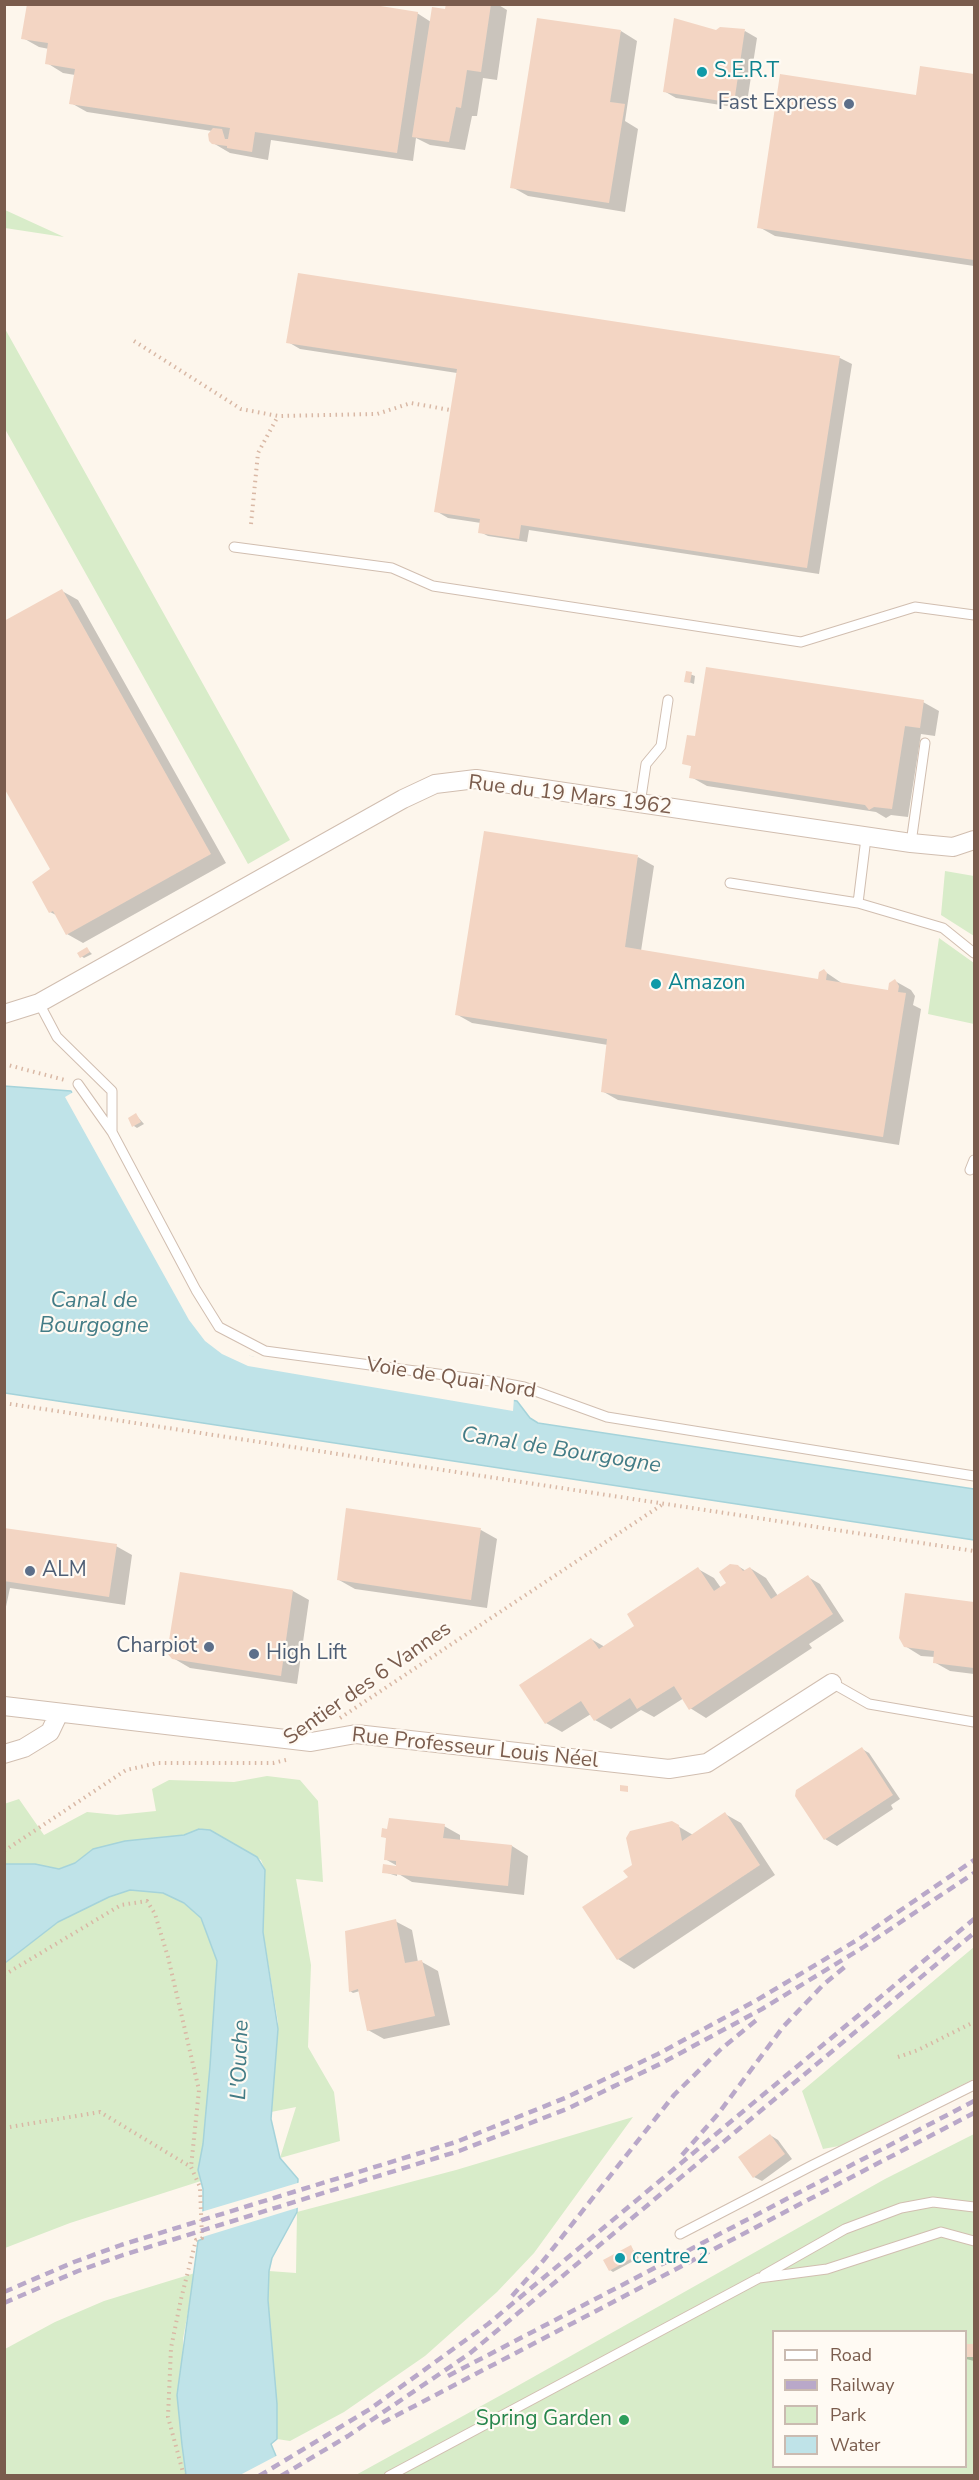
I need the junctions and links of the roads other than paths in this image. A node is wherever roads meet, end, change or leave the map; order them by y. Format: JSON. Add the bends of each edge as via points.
{"nodes":[{"id":1,"x":234,"y":547,"type":"dead end"},
{"id":2,"x":975,"y":615,"type":"edge"},
{"id":3,"x":668,"y":700,"type":"dead end"},
{"id":4,"x":925,"y":743,"type":"dead end"},
{"id":5,"x":640,"y":804,"type":"junction"},
{"id":6,"x":866,"y":838,"type":"junction"},
{"id":7,"x":975,"y":840,"type":"edge"},
{"id":8,"x":911,"y":843,"type":"junction"},
{"id":9,"x":730,"y":883,"type":"dead end"},
{"id":10,"x":858,"y":903,"type":"junction"},
{"id":11,"x":975,"y":953,"type":"edge"},
{"id":12,"x":39,"y":1003,"type":"junction"},
{"id":13,"x":4,"y":1014,"type":"edge"},
{"id":14,"x":78,"y":1084,"type":"road end"},
{"id":15,"x":112,"y":1132,"type":"junction"},
{"id":16,"x":975,"y":1160,"type":"edge"},
{"id":17,"x":970,"y":1170,"type":"dead end"},
{"id":18,"x":975,"y":1476,"type":"edge"},
{"id":19,"x":832,"y":1683,"type":"joint"},
{"id":20,"x":4,"y":1706,"type":"edge"},
{"id":21,"x":59,"y":1713,"type":"junction"},
{"id":22,"x":975,"y":1722,"type":"edge"},
{"id":23,"x":4,"y":1754,"type":"edge"},
{"id":24,"x":975,"y":2085,"type":"edge"},
{"id":25,"x":975,"y":2206,"type":"edge"},
{"id":26,"x":680,"y":2234,"type":"dead end"},
{"id":27,"x":975,"y":2241,"type":"edge"},
{"id":28,"x":759,"y":2278,"type":"junction"},
{"id":29,"x":389,"y":2475,"type":"edge"}],
"edges":[{"from":1,"to":2,"type":"lane","via":[[392,568],[433,586],[801,642],[915,607]]},
{"from":3,"to":5,"type":"lane","via":[[661,746],[646,764]]},
{"from":4,"to":8,"type":"lane"},
{"from":5,"to":6,"type":"street","name":"Rue du 19 Mars 1962"},
{"from":5,"to":12,"type":"street","name":"Rue du 19 Mars 1962","via":[[476,779],[435,784]]},
{"from":6,"to":8,"type":"street","name":"Rue du 19 Mars 1962"},
{"from":6,"to":10,"type":"lane"},
{"from":7,"to":8,"type":"street","name":"Rue du 19 Mars 1962","via":[[953,847]]},
{"from":9,"to":10,"type":"lane"},
{"from":10,"to":11,"type":"lane","via":[[943,927]]},
{"from":12,"to":13,"type":"street","name":"Rue du 19 Mars 1962"},
{"from":12,"to":15,"type":"lane","name":"Voie de Quai Nord","via":[[57,1038],[112,1090]]},
{"from":14,"to":15,"type":"lane","name":"Voie de Quai Nord"},
{"from":15,"to":18,"type":"lane","name":"Voie de Quai Nord","via":[[219,1327],[265,1351],[498,1382],[524,1387],[607,1417]]},
{"from":16,"to":17,"type":"lane"},
{"from":19,"to":21,"type":"street","name":"Rue Professeur Louis Néel","via":[[707,1763],[669,1769],[357,1734],[311,1742]]},
{"from":19,"to":22,"type":"lane","via":[[869,1704]]},
{"from":20,"to":21,"type":"street","name":"Rue Professeur Louis Néel"},
{"from":21,"to":23,"type":"street","via":[[50,1732],[24,1748]]},
{"from":24,"to":26,"type":"lane"},
{"from":25,"to":28,"type":"lane","via":[[933,2202],[900,2208],[844,2229]]},
{"from":27,"to":28,"type":"lane","via":[[941,2232],[827,2269]]},
{"from":28,"to":29,"type":"lane"}]}
